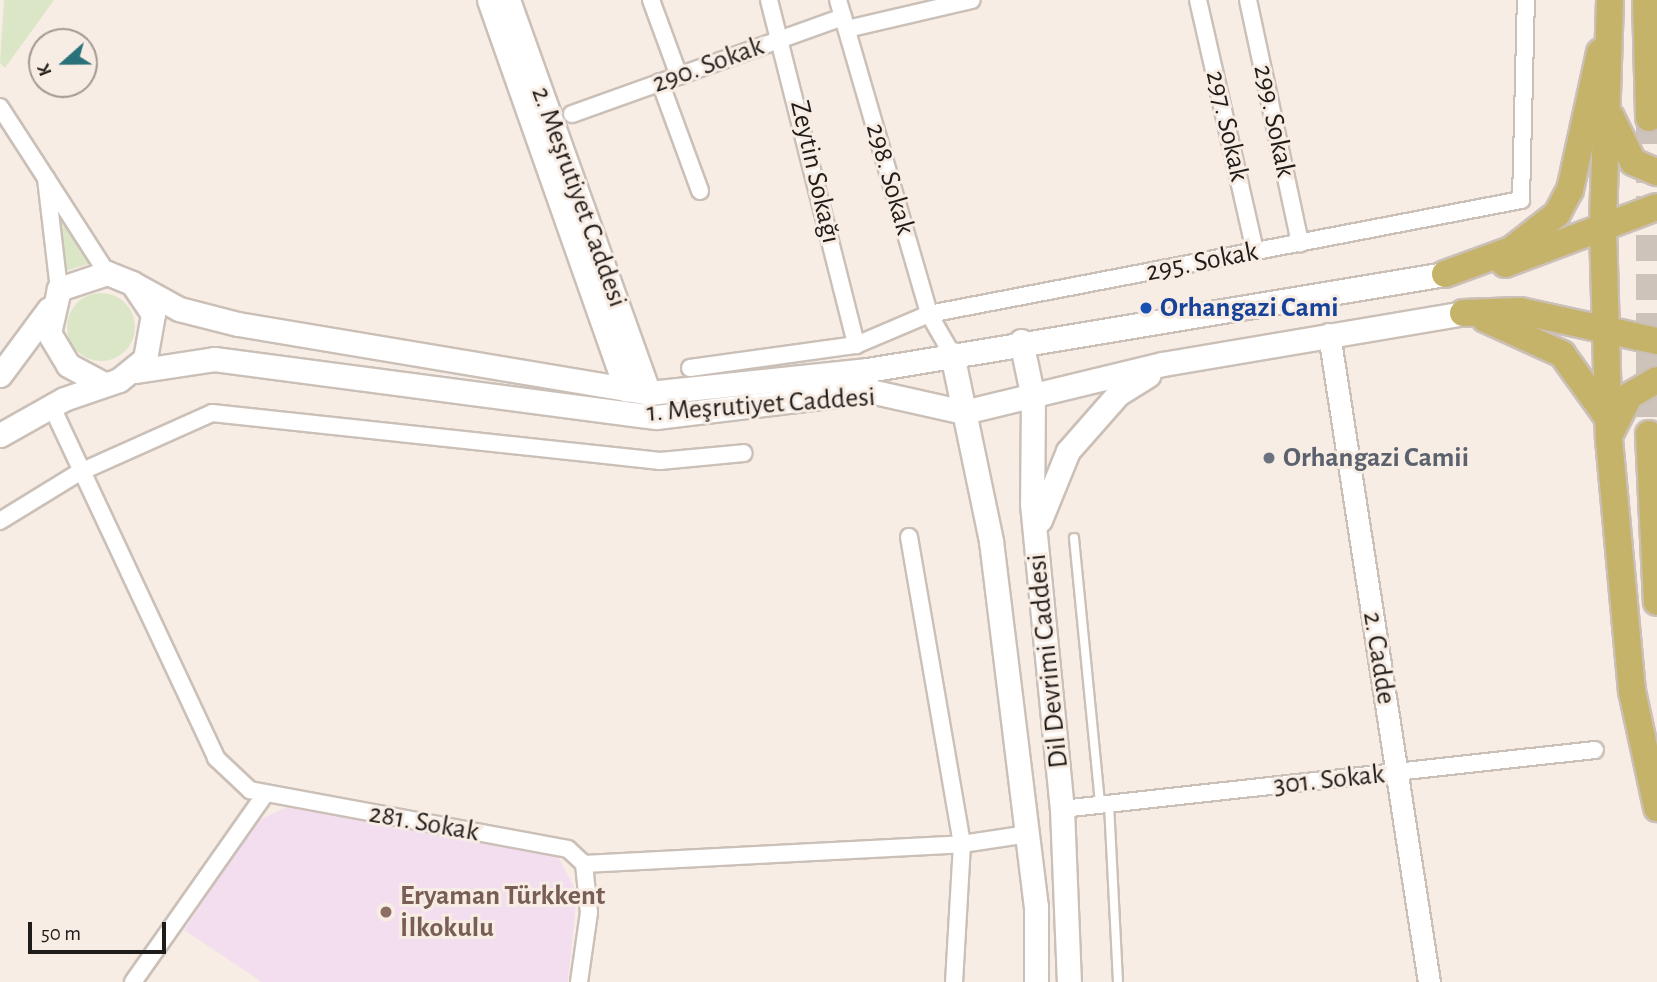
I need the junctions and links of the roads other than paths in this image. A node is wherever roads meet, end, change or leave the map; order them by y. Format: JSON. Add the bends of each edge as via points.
{"nodes":[{"id":1,"x":489,"y":0,"type":"edge"},
{"id":2,"x":508,"y":0,"type":"edge"},
{"id":3,"x":651,"y":0,"type":"edge"},
{"id":4,"x":769,"y":0,"type":"edge"},
{"id":5,"x":838,"y":0,"type":"edge"},
{"id":6,"x":972,"y":0,"type":"edge"},
{"id":7,"x":1198,"y":0,"type":"edge"},
{"id":8,"x":1248,"y":0,"type":"edge"},
{"id":9,"x":1526,"y":0,"type":"edge"},
{"id":10,"x":1646,"y":0,"type":"edge"},
{"id":11,"x":1611,"y":8,"type":"edge"},
{"id":12,"x":845,"y":23,"type":"junction"},
{"id":13,"x":784,"y":38,"type":"junction"},
{"id":14,"x":679,"y":76,"type":"junction"},
{"id":15,"x":660,"y":82,"type":"junction"},
{"id":16,"x":1608,"y":105,"type":"junction"},
{"id":17,"x":0,"y":107,"type":"edge"},
{"id":18,"x":572,"y":114,"type":"dead end"},
{"id":19,"x":1649,"y":118,"type":"tunnel mouth"},
{"id":20,"x":1657,"y":172,"type":"edge"},
{"id":21,"x":46,"y":178,"type":"junction"},
{"id":22,"x":700,"y":191,"type":"dead end"},
{"id":23,"x":1657,"y":208,"type":"edge"},
{"id":24,"x":1603,"y":228,"type":"junction"},
{"id":25,"x":1300,"y":243,"type":"junction"},
{"id":26,"x":1255,"y":251,"type":"junction"},
{"id":27,"x":107,"y":273,"type":"junction"},
{"id":28,"x":1445,"y":274,"type":"junction"},
{"id":29,"x":132,"y":283,"type":"junction"},
{"id":30,"x":55,"y":298,"type":"junction"},
{"id":31,"x":1463,"y":313,"type":"junction"},
{"id":32,"x":929,"y":314,"type":"junction"},
{"id":33,"x":1605,"y":325,"type":"junction"},
{"id":34,"x":1329,"y":334,"type":"junction"},
{"id":35,"x":1021,"y":341,"type":"junction"},
{"id":36,"x":1657,"y":341,"type":"edge"},
{"id":37,"x":856,"y":345,"type":"junction"},
{"id":38,"x":952,"y":354,"type":"junction"},
{"id":39,"x":1163,"y":364,"type":"junction"},
{"id":40,"x":690,"y":368,"type":"dead end"},
{"id":41,"x":136,"y":371,"type":"junction"},
{"id":42,"x":0,"y":375,"type":"edge"},
{"id":43,"x":1657,"y":380,"type":"edge"},
{"id":44,"x":103,"y":384,"type":"junction"},
{"id":45,"x":638,"y":391,"type":"junction"},
{"id":46,"x":1033,"y":398,"type":"junction"},
{"id":47,"x":51,"y":405,"type":"junction"},
{"id":48,"x":964,"y":412,"type":"junction"},
{"id":49,"x":1609,"y":430,"type":"junction"},
{"id":50,"x":1649,"y":434,"type":"tunnel mouth"},
{"id":51,"x":0,"y":435,"type":"edge"},
{"id":52,"x":744,"y":453,"type":"dead end"},
{"id":53,"x":78,"y":472,"type":"junction"},
{"id":54,"x":0,"y":522,"type":"edge"},
{"id":55,"x":909,"y":537,"type":"dead end"},
{"id":56,"x":1035,"y":537,"type":"junction"},
{"id":57,"x":1074,"y":538,"type":"dead end"},
{"id":58,"x":1657,"y":603,"type":"edge"},
{"id":59,"x":1595,"y":750,"type":"dead end"},
{"id":60,"x":1397,"y":772,"type":"junction"},
{"id":61,"x":265,"y":794,"type":"junction"},
{"id":62,"x":1105,"y":804,"type":"junction"},
{"id":63,"x":1657,"y":808,"type":"edge"},
{"id":64,"x":1062,"y":809,"type":"junction"},
{"id":65,"x":1028,"y":834,"type":"junction"},
{"id":66,"x":962,"y":844,"type":"junction"},
{"id":67,"x":584,"y":863,"type":"junction"},
{"id":68,"x":132,"y":982,"type":"edge"},
{"id":69,"x":579,"y":982,"type":"edge"},
{"id":70,"x":954,"y":982,"type":"edge"},
{"id":71,"x":1036,"y":982,"type":"edge"},
{"id":72,"x":1069,"y":982,"type":"edge"},
{"id":73,"x":1118,"y":982,"type":"edge"},
{"id":74,"x":1429,"y":982,"type":"edge"}],
"edges":[{"from":1,"to":45,"type":"main road","name":"2. Meşrutiyet Caddesi"},
{"from":2,"to":45,"type":"main road","name":"2. Meşrutiyet Caddesi"},
{"from":3,"to":14,"type":"street"},
{"from":4,"to":13,"type":"street","name":"Zeytin Sokağı"},
{"from":5,"to":12,"type":"street","name":"298. Sokak"},
{"from":6,"to":12,"type":"street"},
{"from":7,"to":26,"type":"street","name":"297. Sokak"},
{"from":8,"to":25,"type":"street","name":"299. Sokak"},
{"from":9,"to":25,"type":"street","name":"295. Sokak","via":[[1521,200]]},
{"from":10,"to":19,"type":"highway"},
{"from":11,"to":16,"type":"highway"},
{"from":11,"to":28,"type":"highway","via":[[1587,96],[1570,190],[1557,214],[1511,250]]},
{"from":12,"to":13,"type":"street","name":"290. Sokak"},
{"from":12,"to":32,"type":"street","name":"298. Sokak"},
{"from":13,"to":14,"type":"street","name":"290. Sokak"},
{"from":13,"to":37,"type":"street","name":"Zeytin Sokağı"},
{"from":14,"to":15,"type":"street","name":"290. Sokak"},
{"from":15,"to":18,"type":"street","name":"290. Sokak"},
{"from":15,"to":22,"type":"street"},
{"from":16,"to":20,"type":"highway","via":[[1633,162]]},
{"from":16,"to":24,"type":"highway"},
{"from":17,"to":21,"type":"street"},
{"from":21,"to":27,"type":"street"},
{"from":21,"to":30,"type":"street"},
{"from":23,"to":24,"type":"highway"},
{"from":24,"to":28,"type":"highway","via":[[1513,262]]},
{"from":24,"to":33,"type":"highway"},
{"from":25,"to":26,"type":"street","name":"295. Sokak"},
{"from":26,"to":32,"type":"street","name":"295. Sokak"},
{"from":27,"to":29,"type":"main road"},
{"from":27,"to":30,"type":"main road"},
{"from":28,"to":35,"type":"main road","name":"1. Meşrutiyet Caddesi"},
{"from":29,"to":41,"type":"main road","via":[[145,297],[154,333]]},
{"from":29,"to":45,"type":"main road","name":"1. Meşrutiyet Caddesi","via":[[179,309],[238,324]]},
{"from":30,"to":42,"type":"main road"},
{"from":30,"to":44,"type":"main road","via":[[55,351]]},
{"from":31,"to":33,"type":"highway","via":[[1520,311]]},
{"from":31,"to":34,"type":"main road","name":"1. Meşrutiyet Caddesi"},
{"from":31,"to":49,"type":"highway","via":[[1505,324],[1562,354]]},
{"from":32,"to":37,"type":"street","name":"295. Sokak"},
{"from":32,"to":38,"type":"street","name":"298. Sokak"},
{"from":33,"to":36,"type":"highway"},
{"from":33,"to":49,"type":"highway"},
{"from":34,"to":39,"type":"main road","name":"1. Meşrutiyet Caddesi"},
{"from":34,"to":60,"type":"street","name":"2. Cadde"},
{"from":35,"to":38,"type":"main road","name":"1. Meşrutiyet Caddesi"},
{"from":35,"to":46,"type":"main road","name":"Dil Devrimi Caddesi"},
{"from":37,"to":40,"type":"street","name":"295. Sokak"},
{"from":38,"to":45,"type":"main road","name":"1. Meşrutiyet Caddesi","via":[[868,370]]},
{"from":38,"to":48,"type":"main road","name":"Dil Devrimi Caddesi"},
{"from":39,"to":46,"type":"main road","name":"1. Meşrutiyet Caddesi"},
{"from":39,"to":56,"type":"main road","via":[[1118,394],[1068,452]]},
{"from":41,"to":44,"type":"main road"},
{"from":41,"to":48,"type":"main road","name":"1. Meşrutiyet Caddesi","via":[[214,359],[656,417],[870,391]]},
{"from":43,"to":49,"type":"highway","via":[[1629,396]]},
{"from":44,"to":47,"type":"main road"},
{"from":46,"to":48,"type":"main road","name":"1. Meşrutiyet Caddesi"},
{"from":46,"to":56,"type":"main road","name":"Dil Devrimi Caddesi"},
{"from":47,"to":51,"type":"main road"},
{"from":47,"to":53,"type":"street","name":"281. Sokak"},
{"from":48,"to":65,"type":"main road","name":"Dil Devrimi Caddesi","via":[[991,541]]},
{"from":49,"to":63,"type":"highway","via":[[1630,678]]},
{"from":50,"to":58,"type":"highway"},
{"from":52,"to":53,"type":"street","via":[[660,461],[212,413]]},
{"from":53,"to":54,"type":"street"},
{"from":53,"to":61,"type":"street","name":"281. Sokak","via":[[216,758],[236,781]]},
{"from":55,"to":66,"type":"street"},
{"from":56,"to":64,"type":"main road","name":"Dil Devrimi Caddesi"},
{"from":57,"to":62,"type":"lane"},
{"from":59,"to":60,"type":"street","name":"301. Sokak","via":[[1540,763]]},
{"from":60,"to":62,"type":"street","name":"301. Sokak"},
{"from":60,"to":74,"type":"street","name":"2. Cadde"},
{"from":61,"to":67,"type":"street","name":"281. Sokak","via":[[568,849]]},
{"from":61,"to":68,"type":"street"},
{"from":62,"to":64,"type":"street","name":"301. Sokak"},
{"from":62,"to":73,"type":"lane"},
{"from":64,"to":72,"type":"main road","name":"Dil Devrimi Caddesi"},
{"from":65,"to":66,"type":"street"},
{"from":65,"to":71,"type":"main road","name":"Dil Devrimi Caddesi"},
{"from":66,"to":67,"type":"street"},
{"from":66,"to":70,"type":"street"},
{"from":67,"to":69,"type":"street","via":[[589,914]]}]}
